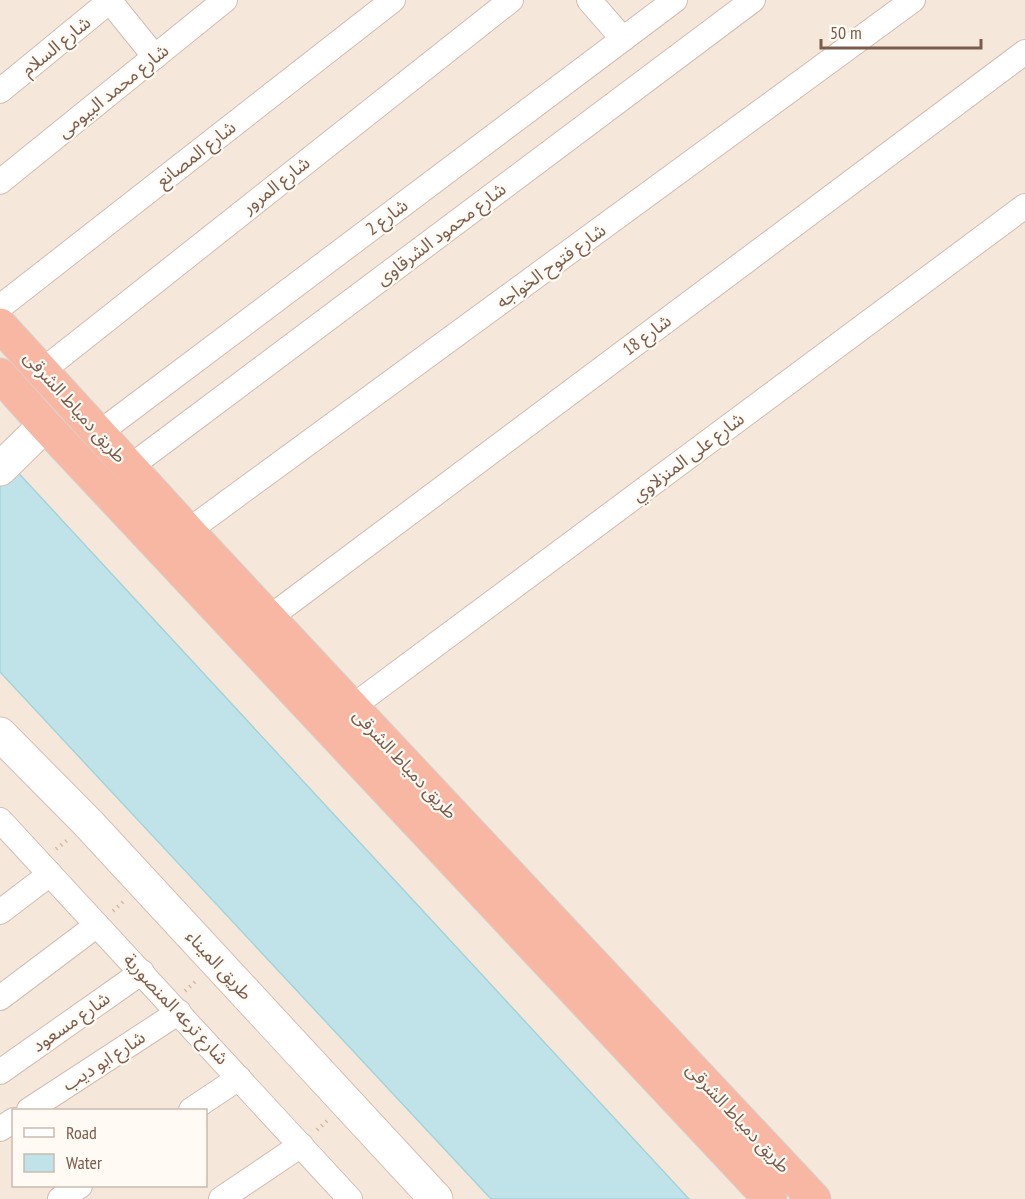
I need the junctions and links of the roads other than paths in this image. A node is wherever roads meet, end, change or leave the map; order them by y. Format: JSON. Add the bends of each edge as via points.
{"nodes":[{"id":1,"x":110,"y":0,"type":"edge"},
{"id":2,"x":225,"y":0,"type":"edge"},
{"id":3,"x":393,"y":0,"type":"edge"},
{"id":4,"x":511,"y":0,"type":"edge"},
{"id":5,"x":589,"y":0,"type":"edge"},
{"id":6,"x":675,"y":0,"type":"edge"},
{"id":7,"x":753,"y":0,"type":"edge"},
{"id":8,"x":914,"y":0,"type":"edge"},
{"id":9,"x":623,"y":39,"type":"junction"},
{"id":10,"x":1025,"y":52,"type":"edge"},
{"id":11,"x":155,"y":57,"type":"junction"},
{"id":12,"x":0,"y":91,"type":"edge"},
{"id":13,"x":0,"y":182,"type":"edge"},
{"id":14,"x":1025,"y":206,"type":"edge"},
{"id":15,"x":0,"y":308,"type":"edge"},
{"id":16,"x":0,"y":325,"type":"edge"},
{"id":17,"x":42,"y":370,"type":"junction"},
{"id":18,"x":0,"y":375,"type":"edge"},
{"id":19,"x":39,"y":418,"type":"junction"},
{"id":20,"x":99,"y":434,"type":"junction"},
{"id":21,"x":0,"y":443,"type":"edge"},
{"id":22,"x":130,"y":467,"type":"junction"},
{"id":23,"x":0,"y":469,"type":"edge"},
{"id":24,"x":188,"y":531,"type":"junction"},
{"id":25,"x":269,"y":618,"type":"junction"},
{"id":26,"x":352,"y":707,"type":"junction"},
{"id":27,"x":0,"y":734,"type":"edge"},
{"id":28,"x":0,"y":820,"type":"edge"},
{"id":29,"x":45,"y":868,"type":"junction"},
{"id":30,"x":0,"y":912,"type":"edge"},
{"id":31,"x":97,"y":925,"type":"junction"},
{"id":32,"x":142,"y":972,"type":"junction"},
{"id":33,"x":0,"y":998,"type":"edge"},
{"id":34,"x":175,"y":1008,"type":"junction"},
{"id":35,"x":0,"y":1072,"type":"edge"},
{"id":36,"x":239,"y":1077,"type":"junction"},
{"id":37,"x":30,"y":1109,"type":"edge"},
{"id":38,"x":192,"y":1109,"type":"edge"},
{"id":39,"x":301,"y":1145,"type":"junction"},
{"id":40,"x":77,"y":1187,"type":"edge"},
{"id":41,"x":788,"y":1194,"type":"edge"},
{"id":42,"x":60,"y":1199,"type":"edge"},
{"id":43,"x":221,"y":1199,"type":"edge"},
{"id":44,"x":350,"y":1199,"type":"edge"},
{"id":45,"x":436,"y":1199,"type":"edge"}],
"edges":[{"from":1,"to":11,"type":"street"},
{"from":1,"to":12,"type":"street","name":"شارع السلام"},
{"from":2,"to":11,"type":"street","name":"شارع محمد البيومى"},
{"from":3,"to":15,"type":"street","name":"شارع المصانع"},
{"from":4,"to":17,"type":"street","name":"شارع المرور"},
{"from":5,"to":9,"type":"street"},
{"from":6,"to":9,"type":"street","name":"شارع 2"},
{"from":7,"to":22,"type":"street","name":"شارع محمود الشرقاوى"},
{"from":8,"to":24,"type":"street","name":"شارع فتوح الخواجه"},
{"from":9,"to":20,"type":"street","name":"شارع 2"},
{"from":10,"to":25,"type":"street","name":"شارع 18"},
{"from":11,"to":13,"type":"street","name":"شارع محمد البيومى"},
{"from":14,"to":26,"type":"street","name":"شارع على المنزلاوي"},
{"from":16,"to":17,"type":"highway","name":"طريق دمياط الشرقى"},
{"from":17,"to":20,"type":"highway","name":"طريق دمياط الشرقى"},
{"from":18,"to":19,"type":"highway","name":"طريق دمياط الشرقى"},
{"from":19,"to":21,"type":"street"},
{"from":19,"to":23,"type":"street"},
{"from":19,"to":41,"type":"highway","name":"طريق دمياط الشرقى"},
{"from":20,"to":22,"type":"highway","name":"طريق دمياط الشرقى"},
{"from":22,"to":24,"type":"highway","name":"طريق دمياط الشرقى"},
{"from":24,"to":25,"type":"highway","name":"طريق دمياط الشرقى"},
{"from":25,"to":26,"type":"highway","name":"طريق دمياط الشرقى"},
{"from":26,"to":41,"type":"highway","name":"طريق دمياط الشرقى"},
{"from":27,"to":45,"type":"street","name":"طريق الميناء"},
{"from":28,"to":29,"type":"street","name":"شارع ترعه المنصورية"},
{"from":29,"to":30,"type":"street"},
{"from":29,"to":31,"type":"street","name":"شارع ترعه المنصورية"},
{"from":31,"to":32,"type":"street","name":"شارع ترعه المنصورية"},
{"from":31,"to":33,"type":"street"},
{"from":32,"to":34,"type":"street","name":"شارع ترعه المنصورية"},
{"from":32,"to":35,"type":"street","name":"شارع مسعود"},
{"from":34,"to":36,"type":"street","name":"شارع ترعه المنصورية"},
{"from":34,"to":37,"type":"street","name":"شارع ابو ديب"},
{"from":36,"to":38,"type":"street"},
{"from":36,"to":39,"type":"street","name":"شارع ترعه المنصورية"},
{"from":39,"to":43,"type":"street"},
{"from":39,"to":44,"type":"street","name":"شارع ترعه المنصورية"},
{"from":40,"to":42,"type":"street"}]}
